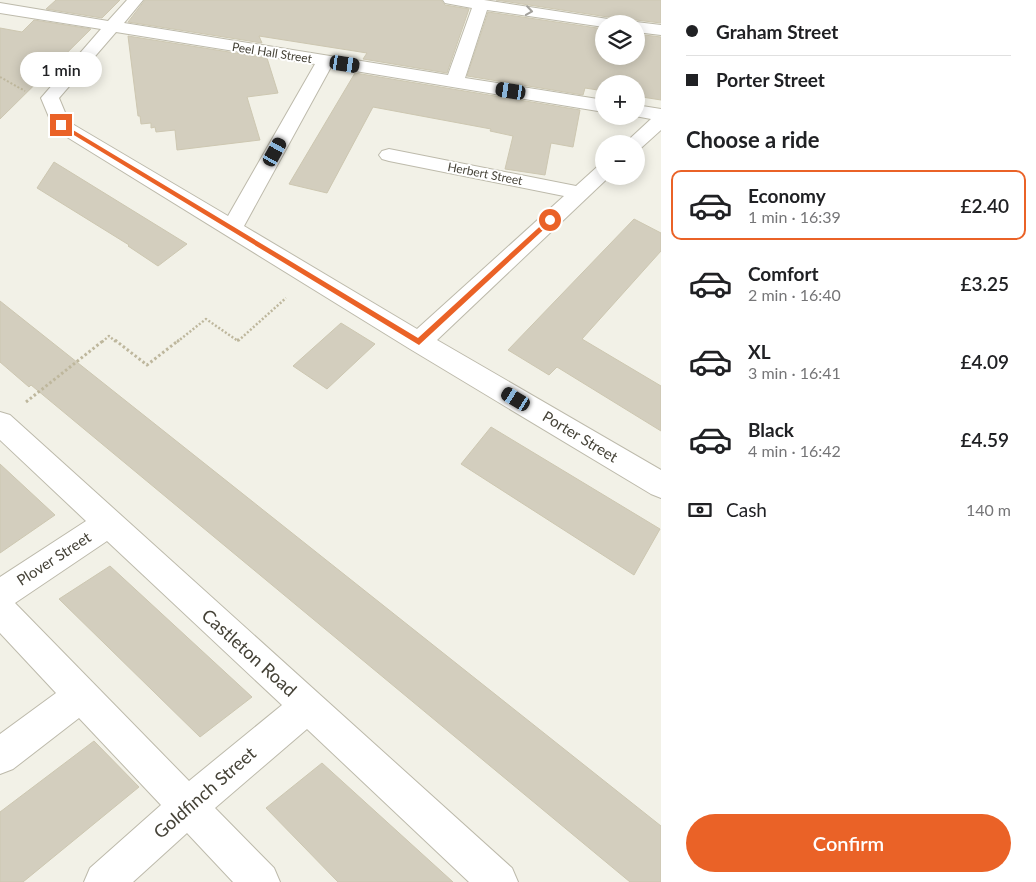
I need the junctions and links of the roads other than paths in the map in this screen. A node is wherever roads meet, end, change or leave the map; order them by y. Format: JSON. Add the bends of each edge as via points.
{"nodes":[{"id":1,"x":135,"y":0,"type":"edge"},
{"id":2,"x":451,"y":0,"type":"edge"},
{"id":3,"x":481,"y":4,"type":"junction"},
{"id":4,"x":12,"y":6,"type":"edge"},
{"id":5,"x":595,"y":21,"type":"edge"},
{"id":6,"x":111,"y":27,"type":"junction"},
{"id":7,"x":645,"y":28,"type":"edge"},
{"id":8,"x":661,"y":30,"type":"edge"},
{"id":9,"x":326,"y":61,"type":"junction"},
{"id":10,"x":455,"y":82,"type":"junction"},
{"id":11,"x":595,"y":105,"type":"edge"},
{"id":12,"x":645,"y":112,"type":"edge"},
{"id":13,"x":661,"y":115,"type":"edge"},
{"id":14,"x":661,"y":120,"type":"edge"},
{"id":15,"x":644,"y":135,"type":"edge"},
{"id":16,"x":389,"y":155,"type":"dead end"},
{"id":17,"x":595,"y":179,"type":"edge"},
{"id":18,"x":580,"y":193,"type":"junction"},
{"id":19,"x":232,"y":228,"type":"junction"},
{"id":20,"x":419,"y":342,"type":"junction"},
{"id":21,"x":12,"y":414,"type":"edge"},
{"id":22,"x":661,"y":485,"type":"edge"},
{"id":23,"x":108,"y":524,"type":"junction"},
{"id":24,"x":0,"y":595,"type":"edge"},
{"id":25,"x":0,"y":610,"type":"edge"},
{"id":26,"x":80,"y":696,"type":"junction"},
{"id":27,"x":308,"y":706,"type":"junction"},
{"id":28,"x":0,"y":756,"type":"edge"},
{"id":29,"x":187,"y":807,"type":"junction"},
{"id":30,"x":104,"y":882,"type":"edge"},
{"id":31,"x":260,"y":882,"type":"edge"},
{"id":32,"x":498,"y":882,"type":"edge"}],
"edges":[{"from":1,"to":6,"type":"street"},
{"from":2,"to":3,"type":"street"},
{"from":3,"to":5,"type":"street","one_way":true},
{"from":3,"to":10,"type":"street"},
{"from":4,"to":6,"type":"street","name":"Peel Hall Street"},
{"from":6,"to":9,"type":"street","name":"Peel Hall Street"},
{"from":6,"to":19,"type":"street","name":"Porter Street","via":[[50,98],[61,125]]},
{"from":7,"to":8,"type":"street"},
{"from":9,"to":10,"type":"street","name":"Peel Hall Street"},
{"from":9,"to":19,"type":"street"},
{"from":10,"to":11,"type":"street","name":"Peel Hall Street"},
{"from":12,"to":13,"type":"street"},
{"from":14,"to":15,"type":"street"},
{"from":16,"to":18,"type":"street","name":"Herbert Street"},
{"from":17,"to":18,"type":"street"},
{"from":18,"to":20,"type":"street"},
{"from":19,"to":20,"type":"street","name":"Porter Street"},
{"from":20,"to":22,"type":"street","name":"Porter Street"},
{"from":21,"to":23,"type":"street","name":"Castleton Road"},
{"from":23,"to":24,"type":"street","name":"Plover Street"},
{"from":23,"to":27,"type":"street","name":"Castleton Road"},
{"from":25,"to":26,"type":"street"},
{"from":26,"to":28,"type":"street"},
{"from":26,"to":29,"type":"street"},
{"from":27,"to":29,"type":"street","name":"Goldfinch Street"},
{"from":27,"to":32,"type":"street","name":"Castleton Road"},
{"from":29,"to":30,"type":"street","name":"Goldfinch Street"},
{"from":29,"to":31,"type":"street"}]}
